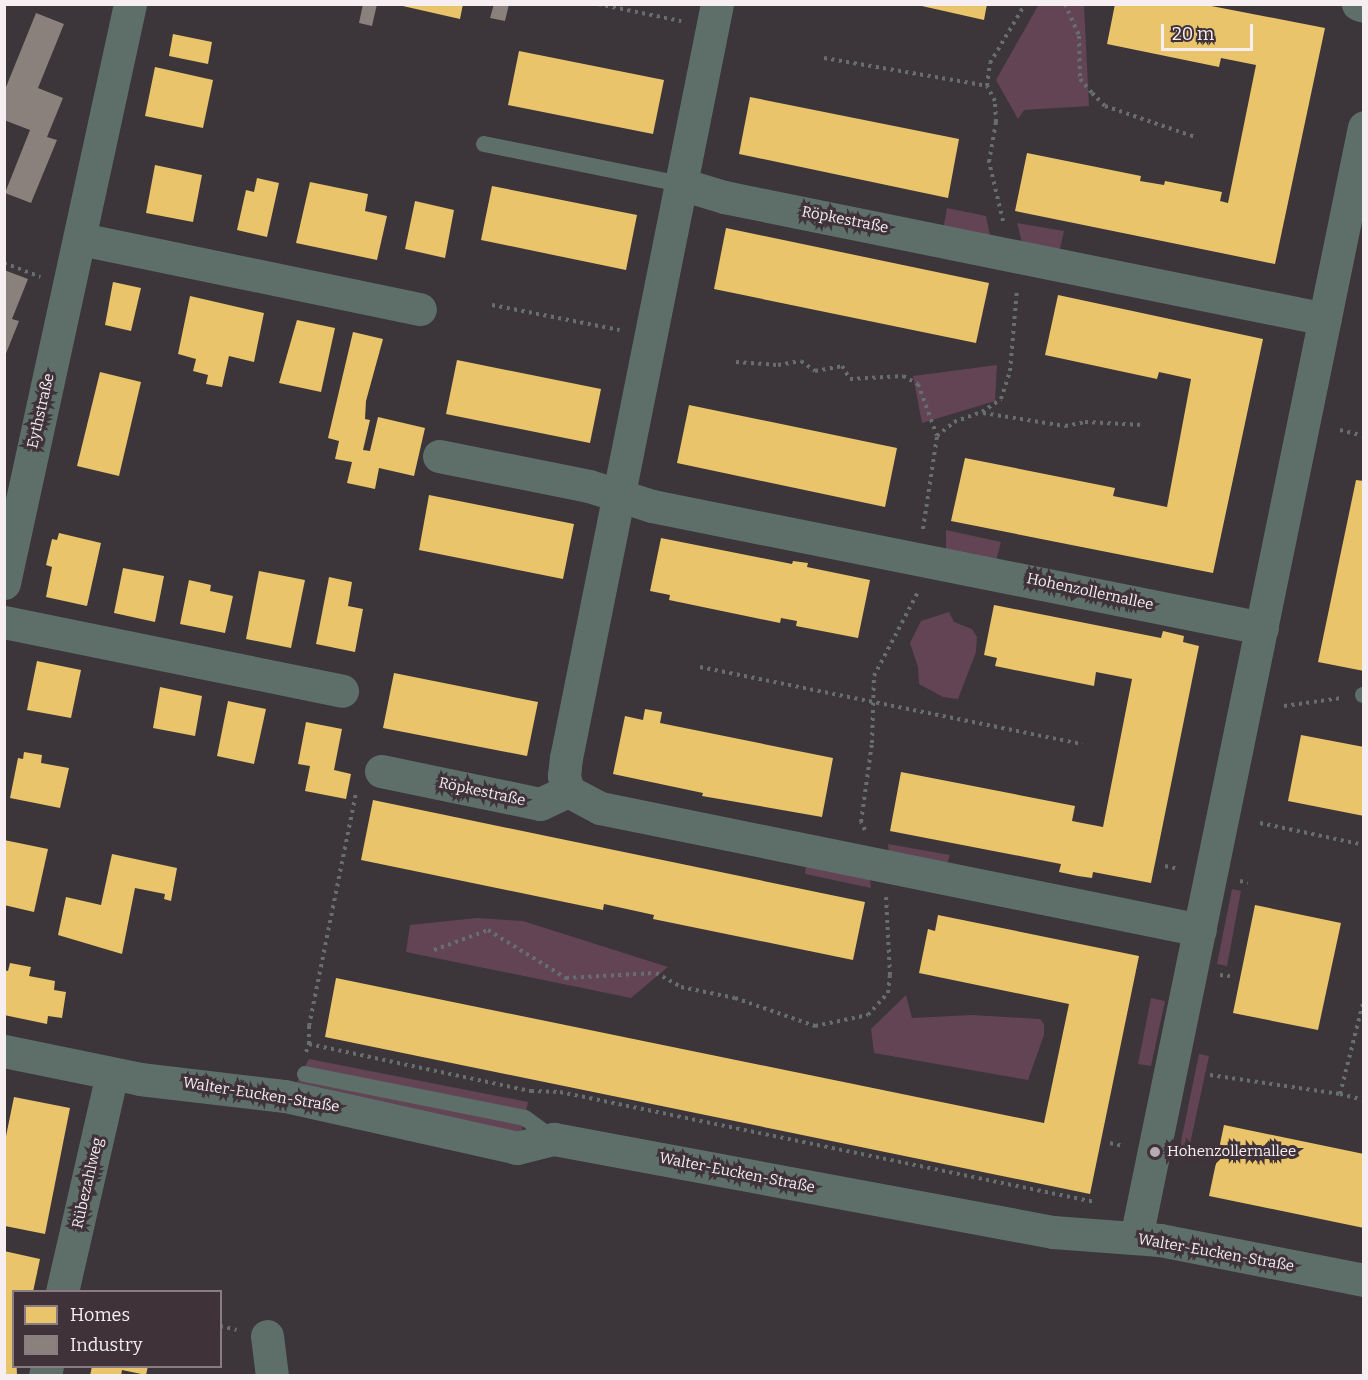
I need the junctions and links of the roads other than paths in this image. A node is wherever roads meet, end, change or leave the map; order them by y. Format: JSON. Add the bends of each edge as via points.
{"nodes":[{"id":1,"x":717,"y":4,"type":"edge"},
{"id":2,"x":1358,"y":4,"type":"edge"},
{"id":3,"x":128,"y":5,"type":"edge"},
{"id":4,"x":1364,"y":6,"type":"edge"},
{"id":5,"x":1364,"y":127,"type":"edge"},
{"id":6,"x":483,"y":144,"type":"dead end"},
{"id":7,"x":681,"y":184,"type":"junction"},
{"id":8,"x":81,"y":239,"type":"junction"},
{"id":9,"x":420,"y":309,"type":"dead end"},
{"id":10,"x":1324,"y":319,"type":"junction"},
{"id":11,"x":439,"y":456,"type":"dead end"},
{"id":12,"x":618,"y":494,"type":"junction"},
{"id":13,"x":4,"y":583,"type":"edge"},
{"id":14,"x":4,"y":622,"type":"edge"},
{"id":15,"x":1262,"y":628,"type":"junction"},
{"id":16,"x":342,"y":691,"type":"dead end"},
{"id":17,"x":381,"y":771,"type":"road end"},
{"id":18,"x":568,"y":791,"type":"junction"},
{"id":19,"x":1200,"y":930,"type":"junction"},
{"id":20,"x":4,"y":1051,"type":"edge"},
{"id":21,"x":112,"y":1074,"type":"junction"},
{"id":22,"x":305,"y":1074,"type":"dead end"},
{"id":23,"x":554,"y":1139,"type":"junction"},
{"id":24,"x":1137,"y":1238,"type":"junction"},
{"id":25,"x":1364,"y":1280,"type":"edge"},
{"id":26,"x":62,"y":1290,"type":"edge"},
{"id":27,"x":267,"y":1336,"type":"dead end"},
{"id":28,"x":273,"y":1376,"type":"edge"}],
"edges":[{"from":1,"to":7,"type":"street"},
{"from":2,"to":4,"type":"street"},
{"from":3,"to":8,"type":"street","name":"Eythstraße"},
{"from":5,"to":10,"type":"street"},
{"from":6,"to":7,"type":"lane","name":"Röpkestraße"},
{"from":7,"to":10,"type":"street","name":"Röpkestraße","via":[[724,197]]},
{"from":7,"to":12,"type":"street"},
{"from":8,"to":9,"type":"street"},
{"from":8,"to":13,"type":"street","name":"Eythstraße"},
{"from":10,"to":15,"type":"street"},
{"from":11,"to":12,"type":"street"},
{"from":12,"to":15,"type":"street","name":"Hohenzollernallee","via":[[652,506]]},
{"from":12,"to":18,"type":"street","via":[[567,758],[564,776]]},
{"from":14,"to":16,"type":"street"},
{"from":15,"to":19,"type":"street"},
{"from":17,"to":18,"type":"street","name":"Röpkestraße","via":[[540,804]]},
{"from":18,"to":19,"type":"street","via":[[600,808]]},
{"from":19,"to":24,"type":"street"},
{"from":20,"to":21,"type":"street","name":"Walter-Eucken-Straße"},
{"from":21,"to":23,"type":"street","name":"Walter-Eucken-Straße","via":[[285,1096],[517,1148]]},
{"from":21,"to":26,"type":"street","name":"Rübezahlweg"},
{"from":22,"to":23,"type":"lane","via":[[525,1118]]},
{"from":23,"to":24,"type":"street","name":"Walter-Eucken-Straße","via":[[1053,1232]]},
{"from":24,"to":25,"type":"street","name":"Walter-Eucken-Straße"},
{"from":27,"to":28,"type":"street"}]}
